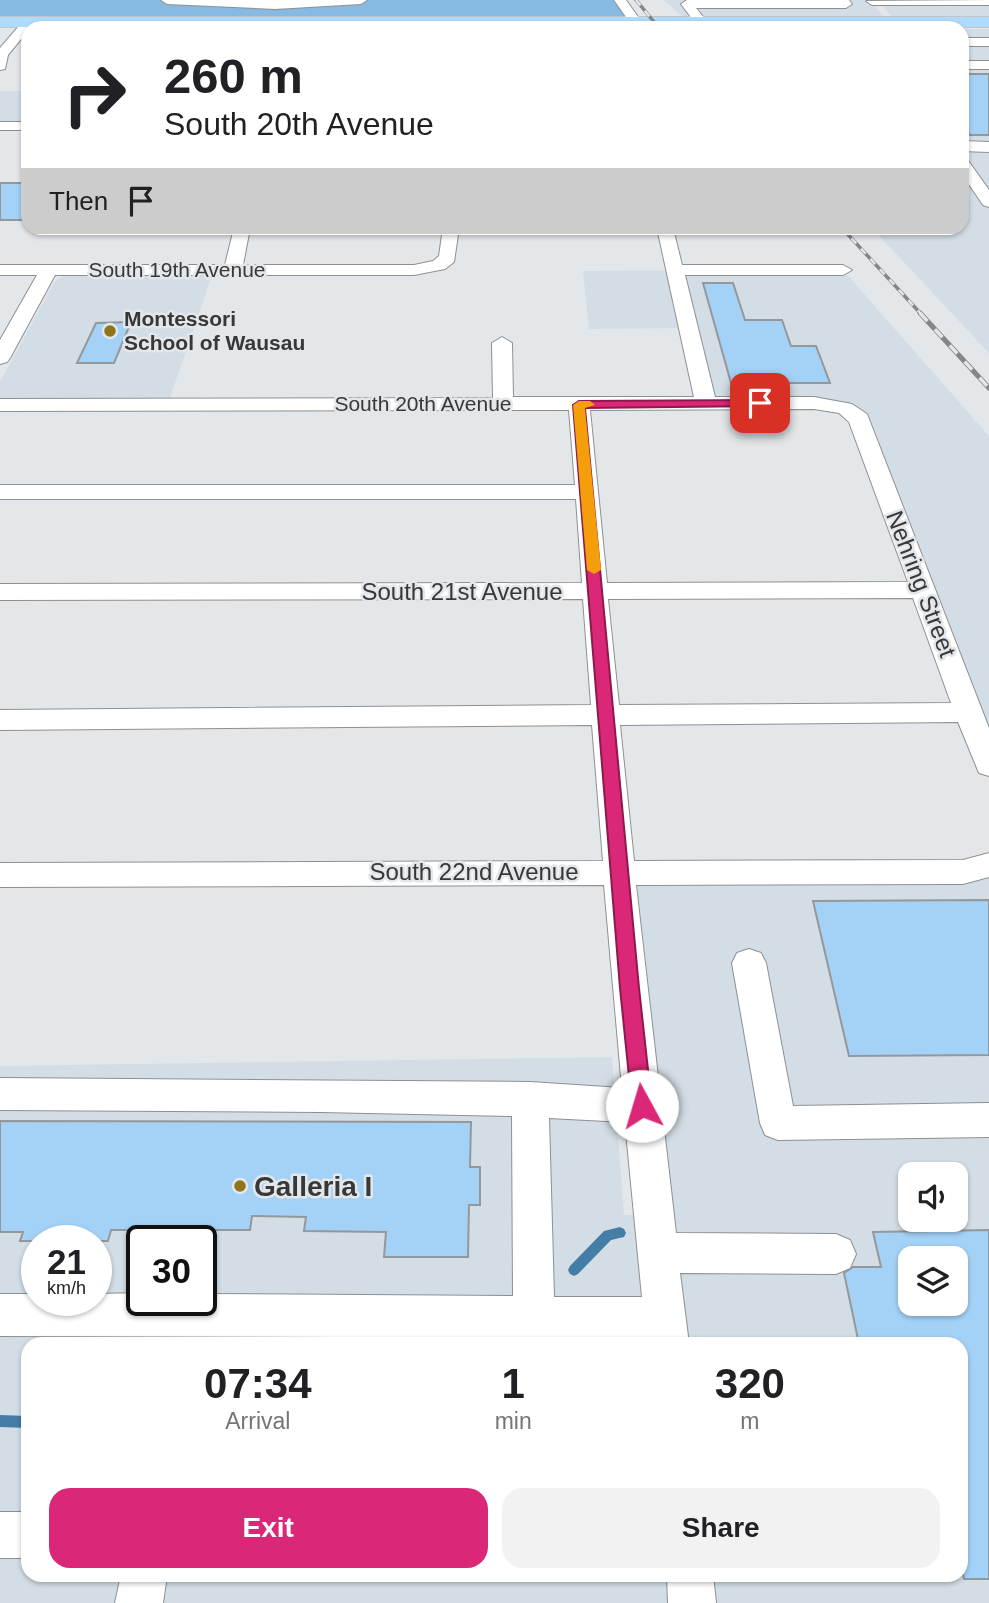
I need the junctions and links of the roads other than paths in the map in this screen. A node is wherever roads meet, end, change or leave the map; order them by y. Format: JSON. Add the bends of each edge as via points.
{"nodes":[{"id":1,"x":167,"y":0,"type":"edge"},
{"id":2,"x":361,"y":0,"type":"edge"},
{"id":3,"x":620,"y":0,"type":"edge"},
{"id":4,"x":843,"y":0,"type":"edge"},
{"id":5,"x":872,"y":1,"type":"edge"},
{"id":6,"x":989,"y":1,"type":"edge"},
{"id":7,"x":811,"y":2,"type":"edge"},
{"id":8,"x":635,"y":21,"type":"edge"},
{"id":9,"x":700,"y":21,"type":"edge"},
{"id":10,"x":821,"y":21,"type":"edge"},
{"id":11,"x":886,"y":21,"type":"edge"},
{"id":12,"x":0,"y":22,"type":"edge"},
{"id":13,"x":989,"y":22,"type":"edge"},
{"id":14,"x":969,"y":23,"type":"edge"},
{"id":15,"x":0,"y":29,"type":"edge"},
{"id":16,"x":969,"y":29,"type":"edge"},
{"id":17,"x":989,"y":29,"type":"edge"},
{"id":18,"x":19,"y":32,"type":"edge"},
{"id":19,"x":969,"y":42,"type":"edge"},
{"id":20,"x":989,"y":42,"type":"edge"},
{"id":21,"x":1,"y":64,"type":"edge"},
{"id":22,"x":969,"y":65,"type":"edge"},
{"id":23,"x":989,"y":65,"type":"edge"},
{"id":24,"x":0,"y":126,"type":"edge"},
{"id":25,"x":21,"y":126,"type":"edge"},
{"id":26,"x":969,"y":146,"type":"edge"},
{"id":27,"x":989,"y":146,"type":"edge"},
{"id":28,"x":969,"y":167,"type":"edge"},
{"id":29,"x":989,"y":170,"type":"edge"},
{"id":30,"x":969,"y":172,"type":"edge"},
{"id":31,"x":989,"y":202,"type":"edge"},
{"id":32,"x":241,"y":235,"type":"edge"},
{"id":33,"x":450,"y":235,"type":"edge"},
{"id":34,"x":667,"y":235,"type":"edge"},
{"id":35,"x":0,"y":270,"type":"edge"},
{"id":36,"x":49,"y":270,"type":"junction"},
{"id":37,"x":233,"y":270,"type":"junction"},
{"id":38,"x":676,"y":270,"type":"junction"},
{"id":39,"x":843,"y":270,"type":"dead end"},
{"id":40,"x":502,"y":344,"type":"dead end"},
{"id":41,"x":0,"y":358,"type":"edge"},
{"id":42,"x":503,"y":404,"type":"junction"},
{"id":43,"x":706,"y":404,"type":"junction"},
{"id":44,"x":0,"y":405,"type":"edge"},
{"id":45,"x":579,"y":405,"type":"junction"},
{"id":46,"x":845,"y":408,"type":"joint"},
{"id":47,"x":0,"y":492,"type":"edge"},
{"id":48,"x":587,"y":492,"type":"junction"},
{"id":49,"x":923,"y":590,"type":"junction"},
{"id":50,"x":0,"y":592,"type":"edge"},
{"id":51,"x":596,"y":592,"type":"junction"},
{"id":52,"x":969,"y":712,"type":"junction"},
{"id":53,"x":606,"y":714,"type":"junction"},
{"id":54,"x":0,"y":720,"type":"edge"},
{"id":55,"x":989,"y":766,"type":"edge"},
{"id":56,"x":989,"y":865,"type":"edge"},
{"id":57,"x":620,"y":871,"type":"junction"},
{"id":58,"x":0,"y":875,"type":"edge"},
{"id":59,"x":749,"y":963,"type":"dead end"},
{"id":60,"x":0,"y":1094,"type":"edge"},
{"id":61,"x":530,"y":1099,"type":"junction"},
{"id":62,"x":642,"y":1106,"type":"junction"},
{"id":63,"x":989,"y":1120,"type":"edge"},
{"id":64,"x":658,"y":1253,"type":"junction"},
{"id":65,"x":836,"y":1254,"type":"dead end"},
{"id":66,"x":0,"y":1315,"type":"edge"},
{"id":67,"x":534,"y":1317,"type":"junction"},
{"id":68,"x":667,"y":1331,"type":"edge"},
{"id":69,"x":0,"y":1535,"type":"edge"},
{"id":70,"x":21,"y":1535,"type":"edge"},
{"id":71,"x":143,"y":1582,"type":"edge"},
{"id":72,"x":690,"y":1582,"type":"edge"},
{"id":73,"x":139,"y":1603,"type":"edge"},
{"id":74,"x":692,"y":1603,"type":"edge"}],
"edges":[{"from":1,"to":2,"type":"street","via":[[275,5]]},
{"from":3,"to":8,"type":"street"},
{"from":4,"to":7,"type":"street","via":[[846,4]]},
{"from":5,"to":6,"type":"street"},
{"from":5,"to":11,"type":"street"},
{"from":7,"to":9,"type":"street","via":[[687,4]]},
{"from":7,"to":10,"type":"street"},
{"from":12,"to":18,"type":"main road"},
{"from":13,"to":14,"type":"main road"},
{"from":15,"to":18,"type":"main road"},
{"from":16,"to":17,"type":"main road"},
{"from":18,"to":21,"type":"street","via":[[2,54]]},
{"from":19,"to":20,"type":"street"},
{"from":22,"to":23,"type":"street"},
{"from":24,"to":25,"type":"street"},
{"from":26,"to":27,"type":"street"},
{"from":28,"to":29,"type":"street"},
{"from":30,"to":31,"type":"street"},
{"from":32,"to":37,"type":"street"},
{"from":33,"to":37,"type":"street","name":"South 19th Avenue","via":[[448,258],[439,265],[414,270]]},
{"from":34,"to":38,"type":"street"},
{"from":35,"to":36,"type":"street","name":"South 19th Avenue"},
{"from":36,"to":37,"type":"street","name":"South 19th Avenue"},
{"from":36,"to":41,"type":"street"},
{"from":38,"to":39,"type":"street"},
{"from":38,"to":43,"type":"street"},
{"from":40,"to":42,"type":"street"},
{"from":42,"to":44,"type":"street","name":"South 20th Avenue"},
{"from":42,"to":45,"type":"street","name":"South 20th Avenue"},
{"from":43,"to":45,"type":"street","name":"South 20th Avenue"},
{"from":43,"to":46,"type":"street","name":"South 20th Avenue","via":[[814,403]]},
{"from":45,"to":48,"type":"street"},
{"from":46,"to":49,"type":"street","name":"Nehring Street","via":[[859,419]]},
{"from":47,"to":48,"type":"street"},
{"from":48,"to":51,"type":"street"},
{"from":49,"to":51,"type":"street","name":"South 21st Avenue"},
{"from":49,"to":52,"type":"street","name":"Nehring Street"},
{"from":50,"to":51,"type":"street","name":"South 21st Avenue"},
{"from":51,"to":53,"type":"street"},
{"from":52,"to":53,"type":"street"},
{"from":52,"to":55,"type":"street","name":"Nehring Street"},
{"from":53,"to":54,"type":"street"},
{"from":53,"to":57,"type":"street"},
{"from":56,"to":57,"type":"street","name":"South 22nd Avenue","via":[[962,872]]},
{"from":57,"to":58,"type":"street","name":"South 22nd Avenue"},
{"from":57,"to":62,"type":"street"},
{"from":59,"to":63,"type":"street","via":[[778,1123]]},
{"from":60,"to":61,"type":"street"},
{"from":61,"to":62,"type":"street"},
{"from":61,"to":67,"type":"street"},
{"from":62,"to":64,"type":"street"},
{"from":64,"to":65,"type":"street"},
{"from":64,"to":68,"type":"street"},
{"from":66,"to":67,"type":"street"},
{"from":67,"to":68,"type":"street"},
{"from":69,"to":70,"type":"street"},
{"from":71,"to":73,"type":"street"},
{"from":72,"to":74,"type":"street"}]}
